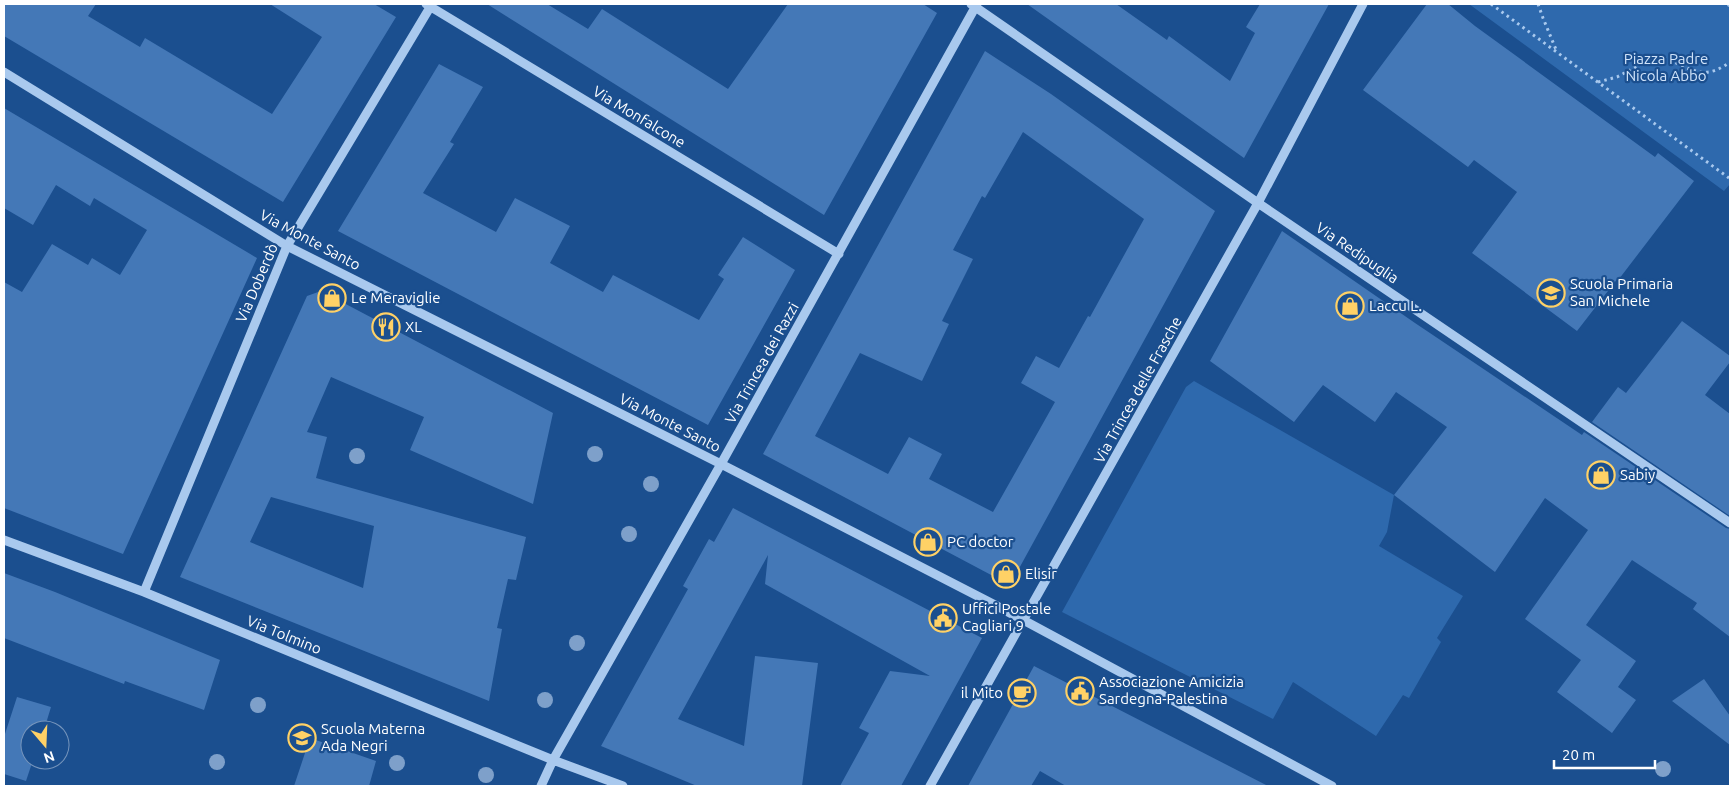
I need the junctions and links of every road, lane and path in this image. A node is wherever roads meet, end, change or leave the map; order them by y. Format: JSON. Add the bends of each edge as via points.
{"nodes":[{"id":1,"x":1363,"y":4,"type":"edge"},
{"id":2,"x":1492,"y":4,"type":"edge"},
{"id":3,"x":1538,"y":4,"type":"edge"},
{"id":4,"x":1728,"y":4,"type":"edge"},
{"id":5,"x":429,"y":5,"type":"edge"},
{"id":6,"x":974,"y":5,"type":"edge"},
{"id":7,"x":1730,"y":7,"type":"edge"},
{"id":8,"x":1558,"y":52,"type":"junction"},
{"id":9,"x":1730,"y":62,"type":"edge"},
{"id":10,"x":4,"y":72,"type":"edge"},
{"id":11,"x":1597,"y":82,"type":"junction"},
{"id":12,"x":1729,"y":178,"type":"dead end"},
{"id":13,"x":1258,"y":203,"type":"junction"},
{"id":14,"x":287,"y":246,"type":"junction"},
{"id":15,"x":839,"y":254,"type":"junction"},
{"id":16,"x":721,"y":464,"type":"junction"},
{"id":17,"x":1730,"y":522,"type":"edge"},
{"id":18,"x":4,"y":540,"type":"edge"},
{"id":19,"x":144,"y":592,"type":"junction"},
{"id":20,"x":1025,"y":620,"type":"junction"},
{"id":21,"x":553,"y":760,"type":"junction"},
{"id":22,"x":541,"y":786,"type":"edge"},
{"id":23,"x":623,"y":786,"type":"edge"},
{"id":24,"x":930,"y":786,"type":"edge"},
{"id":25,"x":1332,"y":786,"type":"edge"}],
"edges":[{"from":1,"to":13,"type":"street","name":"Via Trincea delle Frasche"},
{"from":2,"to":8,"type":"path"},
{"from":3,"to":8,"type":"path"},
{"from":4,"to":7,"type":"path"},
{"from":5,"to":14,"type":"street","name":"Via Doberdò"},
{"from":5,"to":15,"type":"street","name":"Via Monfalcone"},
{"from":6,"to":13,"type":"street","name":"Via Redipuglia"},
{"from":6,"to":15,"type":"street","name":"Via Trincea dei Razzi"},
{"from":8,"to":11,"type":"path"},
{"from":9,"to":11,"type":"path","via":[[1718,70],[1703,73],[1657,56],[1617,77]]},
{"from":10,"to":14,"type":"street","name":"Via Monte Santo"},
{"from":11,"to":12,"type":"path"},
{"from":13,"to":17,"type":"street","name":"Via Redipuglia"},
{"from":13,"to":20,"type":"street","name":"Via Trincea delle Frasche"},
{"from":14,"to":16,"type":"street","name":"Via Monte Santo"},
{"from":14,"to":19,"type":"street","name":"Via Doberdò"},
{"from":15,"to":16,"type":"street","name":"Via Trincea dei Razzi"},
{"from":16,"to":20,"type":"street","name":"Via Monte Santo"},
{"from":16,"to":21,"type":"street","name":"Via Trincea dei Razzi"},
{"from":18,"to":19,"type":"street","name":"Via Tolmino"},
{"from":19,"to":21,"type":"street","name":"Via Tolmino"},
{"from":20,"to":24,"type":"street","name":"Via Trincea delle Frasche"},
{"from":20,"to":25,"type":"street","name":"Via Monte Santo"},
{"from":21,"to":22,"type":"street","name":"Via Trincea dei Razzi"},
{"from":21,"to":23,"type":"street","name":"Via Tolmino"}]}
